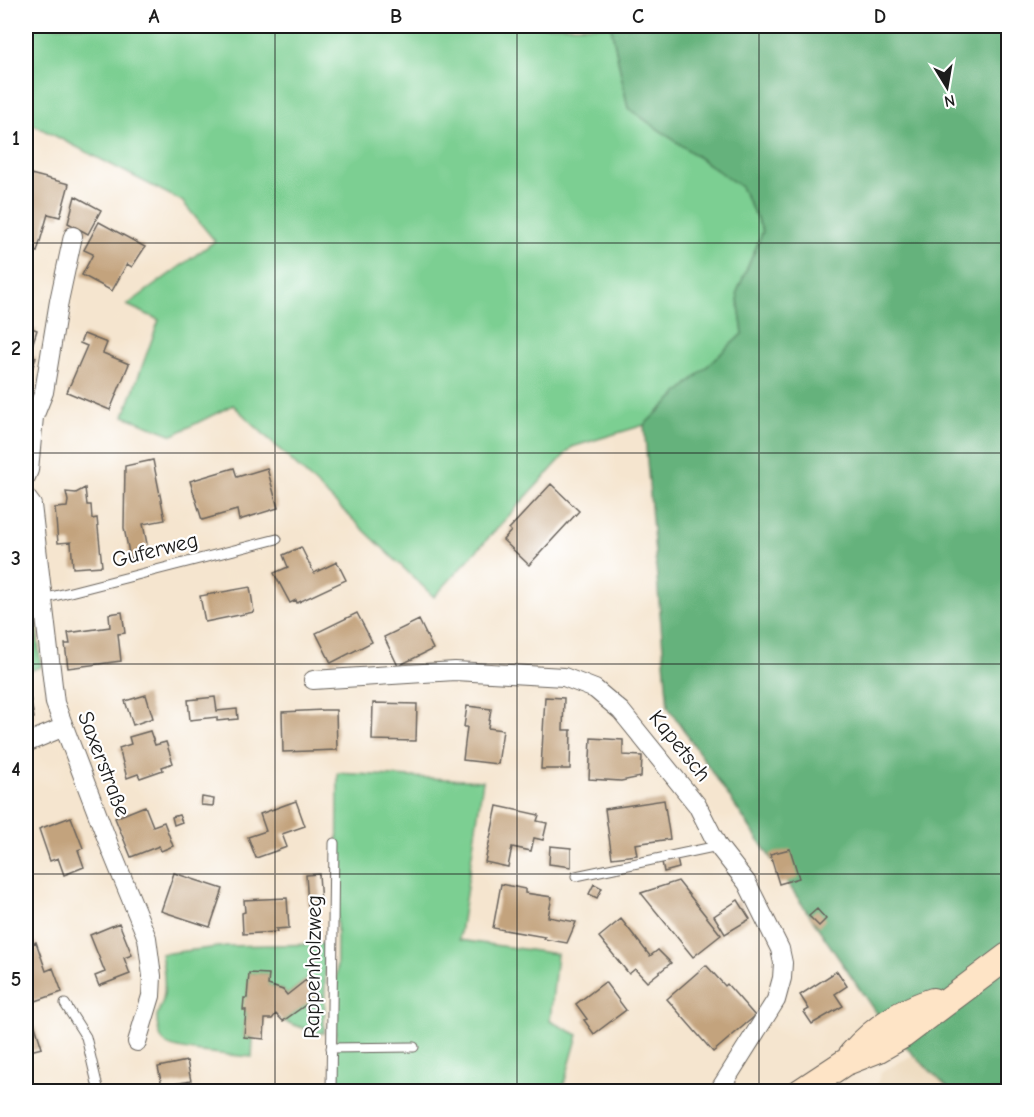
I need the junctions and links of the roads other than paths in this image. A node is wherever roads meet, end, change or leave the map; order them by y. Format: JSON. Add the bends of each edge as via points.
{"nodes":[{"id":1,"x":73,"y":236,"type":"dead end"},
{"id":2,"x":26,"y":477,"type":"edge"},
{"id":3,"x":26,"y":497,"type":"edge"},
{"id":4,"x":278,"y":539,"type":"dead end"},
{"id":5,"x":43,"y":598,"type":"junction"},
{"id":6,"x":314,"y":680,"type":"dead end"},
{"id":7,"x":64,"y":727,"type":"junction"},
{"id":8,"x":26,"y":743,"type":"edge"},
{"id":9,"x":333,"y":843,"type":"dead end"},
{"id":10,"x":718,"y":846,"type":"junction"},
{"id":11,"x":576,"y":876,"type":"dead end"},
{"id":12,"x":1008,"y":956,"type":"edge"},
{"id":13,"x":65,"y":1004,"type":"dead end"},
{"id":14,"x":137,"y":1042,"type":"dead end"},
{"id":15,"x":414,"y":1047,"type":"dead end"},
{"id":16,"x":331,"y":1048,"type":"junction"},
{"id":17,"x":99,"y":1092,"type":"edge"},
{"id":18,"x":331,"y":1092,"type":"edge"},
{"id":19,"x":718,"y":1092,"type":"edge"},
{"id":20,"x":800,"y":1092,"type":"edge"}],
"edges":[{"from":1,"to":2,"type":"street","via":[[44,392],[34,417]]},
{"from":3,"to":5,"type":"street","name":"Saxerstraße","via":[[32,505]]},
{"from":4,"to":5,"type":"lane","name":"Guferweg"},
{"from":5,"to":7,"type":"street","name":"Saxerstraße","via":[[54,693]]},
{"from":6,"to":10,"type":"street","name":"Kapetsch","via":[[455,671],[564,677],[595,689],[621,711],[697,805]]},
{"from":7,"to":8,"type":"street"},
{"from":7,"to":14,"type":"street","name":"Saxerstraße","via":[[147,938],[151,996]]},
{"from":9,"to":16,"type":"lane","name":"Rappenholzweg"},
{"from":10,"to":11,"type":"lane"},
{"from":10,"to":19,"type":"street","name":"Kapetsch","via":[[747,883],[780,948],[783,978],[776,1000]]},
{"from":12,"to":20,"type":"main road","via":[[957,994],[918,1006],[880,1026],[844,1063]]},
{"from":13,"to":17,"type":"lane","via":[[86,1037]]},
{"from":15,"to":16,"type":"lane"},
{"from":16,"to":18,"type":"lane","name":"Rappenholzweg"}]}
